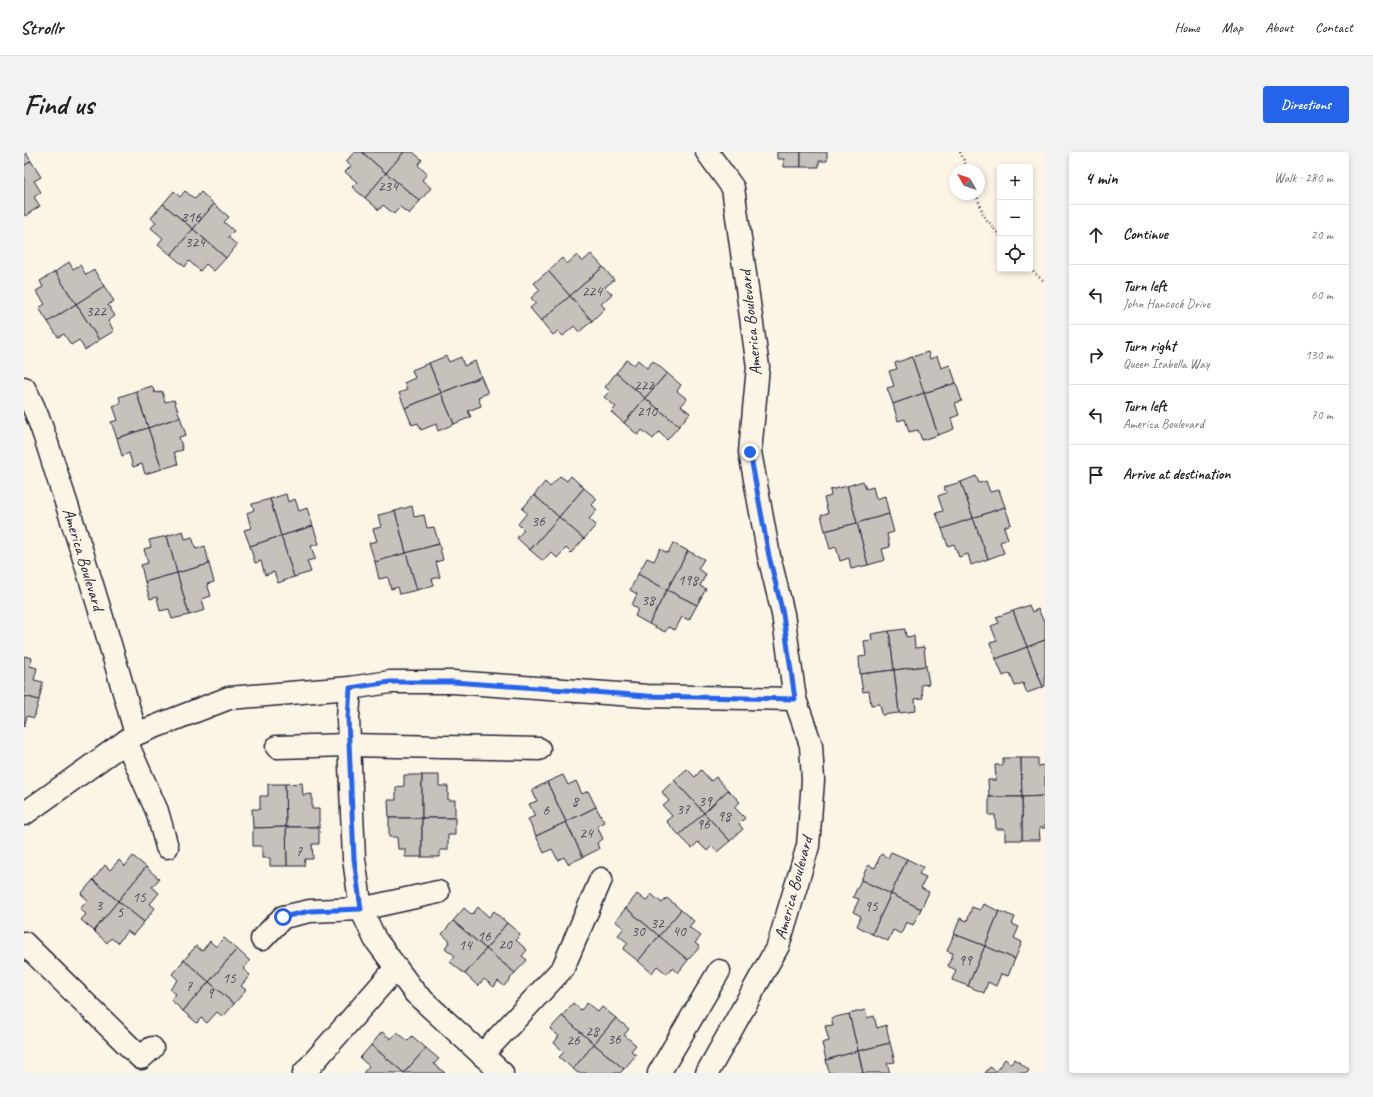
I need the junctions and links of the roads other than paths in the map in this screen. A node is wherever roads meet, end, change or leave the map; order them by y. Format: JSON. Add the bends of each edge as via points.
{"nodes":[{"id":1,"x":706,"y":152,"type":"edge"},
{"id":2,"x":24,"y":389,"type":"edge"},
{"id":3,"x":350,"y":688,"type":"junction"},
{"id":4,"x":795,"y":699,"type":"junction"},
{"id":5,"x":131,"y":737,"type":"junction"},
{"id":6,"x":349,"y":745,"type":"junction"},
{"id":7,"x":277,"y":747,"type":"dead end"},
{"id":8,"x":539,"y":749,"type":"dead end"},
{"id":9,"x":24,"y":814,"type":"edge"},
{"id":10,"x":167,"y":847,"type":"dead end"},
{"id":11,"x":601,"y":879,"type":"dead end"},
{"id":12,"x":438,"y":892,"type":"dead end"},
{"id":13,"x":361,"y":909,"type":"junction"},
{"id":14,"x":262,"y":939,"type":"dead end"},
{"id":15,"x":24,"y":943,"type":"edge"},
{"id":16,"x":396,"y":968,"type":"junction"},
{"id":17,"x":718,"y":972,"type":"dead end"},
{"id":18,"x":152,"y":1048,"type":"dead end"},
{"id":19,"x":482,"y":1055,"type":"junction"},
{"id":20,"x":498,"y":1072,"type":"edge"},
{"id":21,"x":304,"y":1073,"type":"edge"},
{"id":22,"x":659,"y":1073,"type":"edge"},
{"id":23,"x":708,"y":1073,"type":"edge"}],
"edges":[{"from":1,"to":4,"type":"street","name":"America Boulevard","via":[[733,188],[758,367],[750,452],[769,556],[783,614]]},
{"from":2,"to":5,"type":"street","name":"America Boulevard","via":[[35,408],[119,672]]},
{"from":3,"to":4,"type":"street","via":[[390,682],[453,682],[647,696]]},
{"from":3,"to":5,"type":"street","via":[[229,698]]},
{"from":3,"to":6,"type":"street"},
{"from":4,"to":23,"type":"street","name":"America Boulevard","via":[[811,745],[814,780],[808,846],[778,946]]},
{"from":5,"to":9,"type":"street"},
{"from":5,"to":10,"type":"street","name":"America Boulevard"},
{"from":6,"to":7,"type":"street"},
{"from":6,"to":8,"type":"street"},
{"from":6,"to":13,"type":"street","via":[[354,859]]},
{"from":11,"to":19,"type":"street","via":[[563,968]]},
{"from":12,"to":13,"type":"street"},
{"from":13,"to":14,"type":"street","via":[[310,911],[283,917]]},
{"from":13,"to":16,"type":"street","via":[[375,939]]},
{"from":15,"to":18,"type":"street","via":[[141,1058]]},
{"from":16,"to":19,"type":"street","via":[[415,993]]},
{"from":16,"to":21,"type":"street"},
{"from":17,"to":22,"type":"street"},
{"from":19,"to":20,"type":"street"}]}
